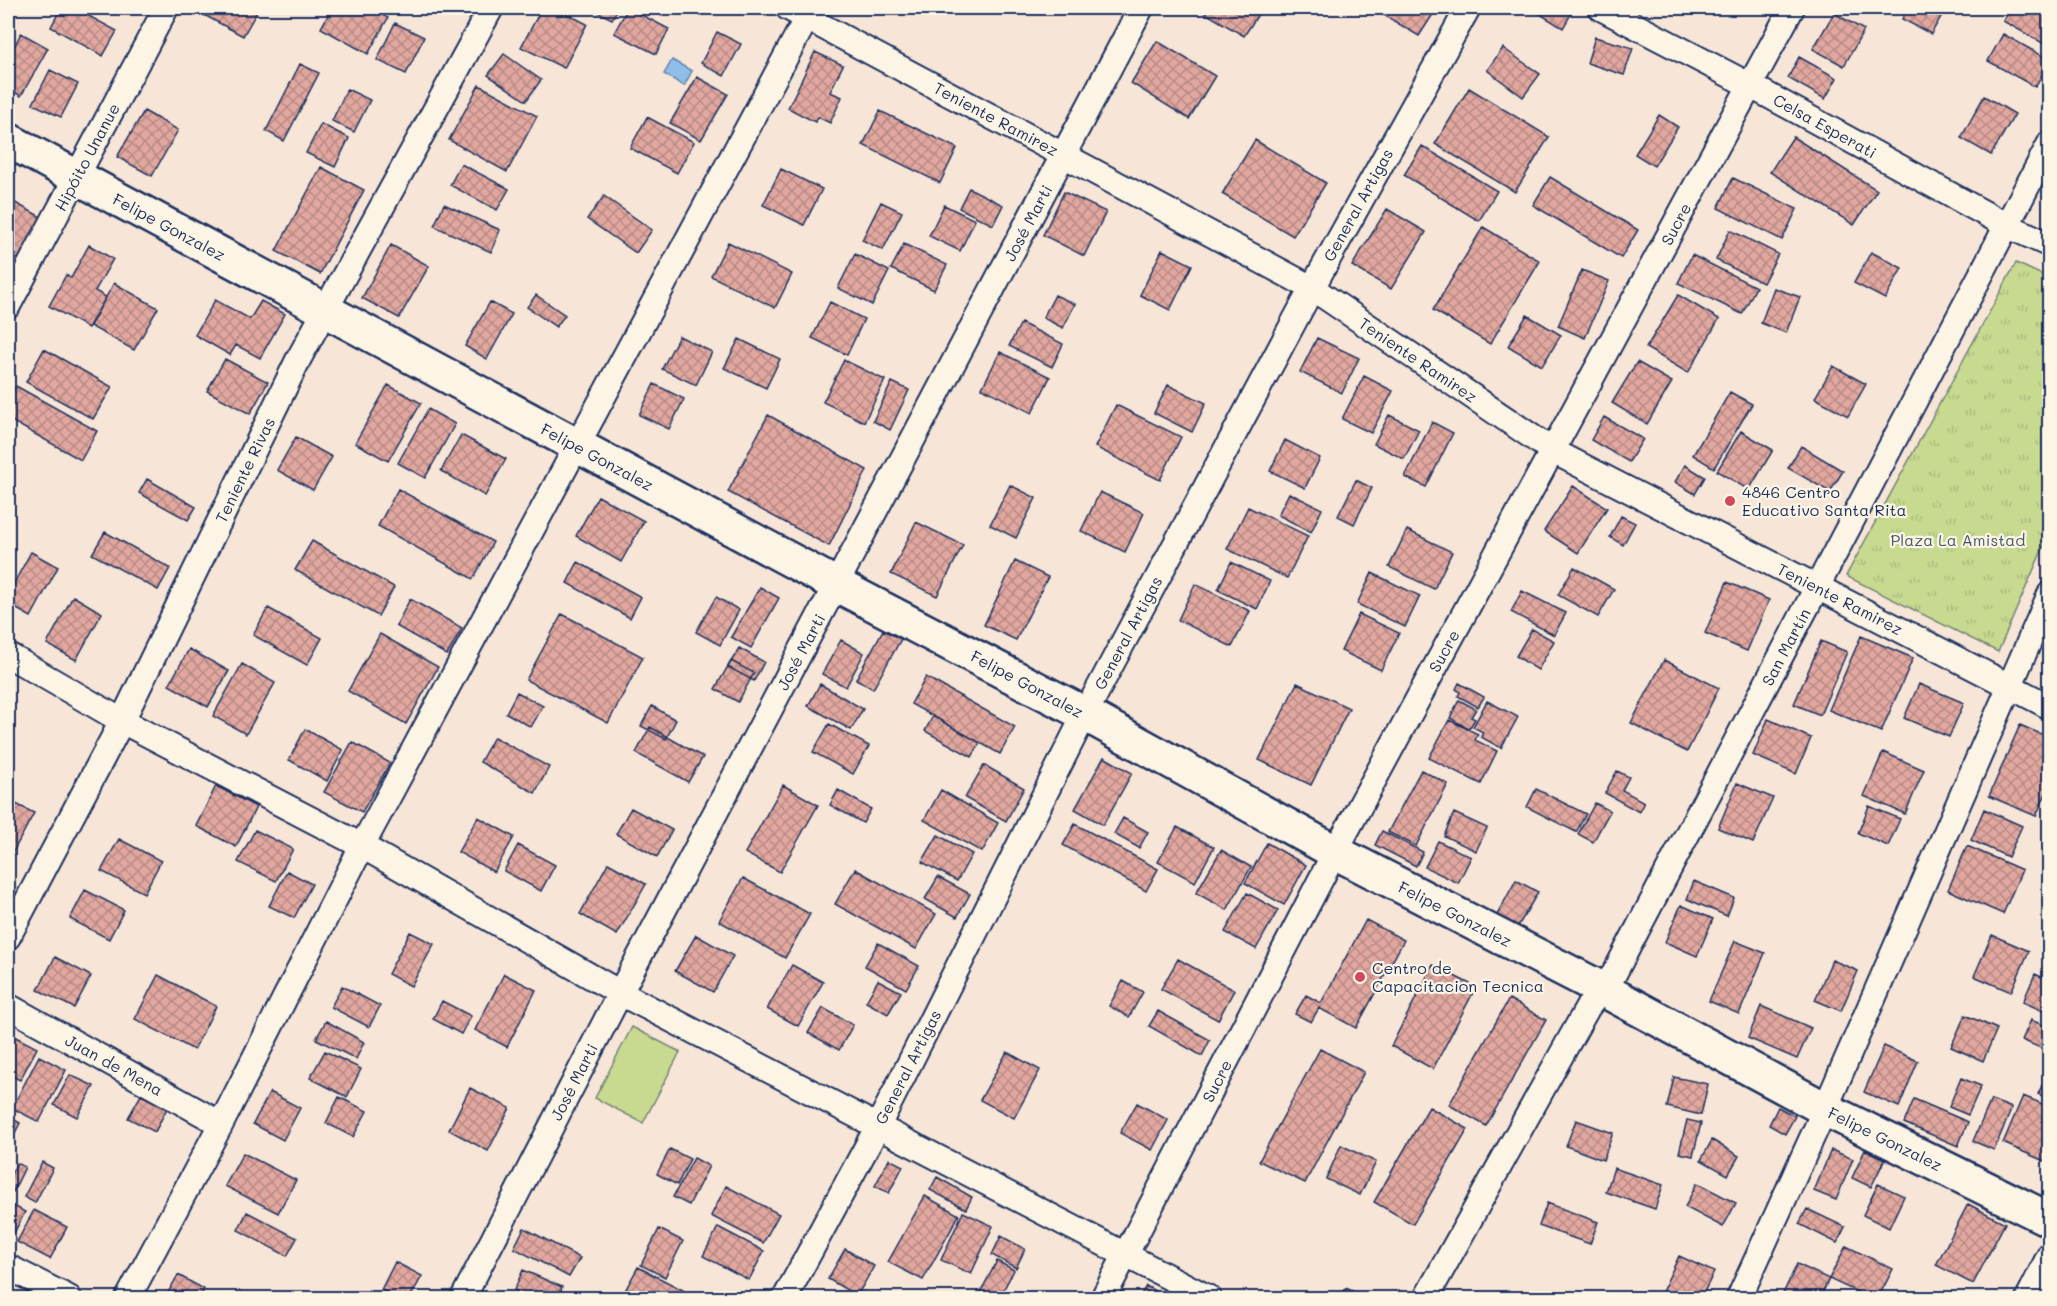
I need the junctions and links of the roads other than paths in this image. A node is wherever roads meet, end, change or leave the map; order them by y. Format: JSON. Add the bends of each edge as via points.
{"nodes":[{"id":1,"x":166,"y":8,"type":"edge"},
{"id":2,"x":491,"y":8,"type":"edge"},
{"id":3,"x":1142,"y":8,"type":"edge"},
{"id":4,"x":1468,"y":8,"type":"edge"},
{"id":5,"x":1601,"y":8,"type":"edge"},
{"id":6,"x":1792,"y":8,"type":"edge"},
{"id":7,"x":802,"y":11,"type":"edge"},
{"id":8,"x":1751,"y":86,"type":"junction"},
{"id":9,"x":8,"y":140,"type":"edge"},
{"id":10,"x":2049,"y":142,"type":"edge"},
{"id":11,"x":1064,"y":155,"type":"junction"},
{"id":12,"x":77,"y":177,"type":"junction"},
{"id":13,"x":2006,"y":225,"type":"junction"},
{"id":14,"x":2049,"y":245,"type":"edge"},
{"id":15,"x":1312,"y":288,"type":"junction"},
{"id":16,"x":8,"y":306,"type":"edge"},
{"id":17,"x":325,"y":310,"type":"junction"},
{"id":18,"x":576,"y":446,"type":"junction"},
{"id":19,"x":1553,"y":451,"type":"junction"},
{"id":20,"x":837,"y":585,"type":"junction"},
{"id":21,"x":1817,"y":587,"type":"junction"},
{"id":22,"x":2049,"y":594,"type":"edge"},
{"id":23,"x":8,"y":655,"type":"edge"},
{"id":24,"x":2009,"y":687,"type":"junction"},
{"id":25,"x":2049,"y":707,"type":"edge"},
{"id":26,"x":1085,"y":714,"type":"junction"},
{"id":27,"x":122,"y":721,"type":"junction"},
{"id":28,"x":362,"y":846,"type":"junction"},
{"id":29,"x":1335,"y":852,"type":"junction"},
{"id":30,"x":8,"y":937,"type":"edge"},
{"id":31,"x":1602,"y":989,"type":"junction"},
{"id":32,"x":620,"y":993,"type":"junction"},
{"id":33,"x":8,"y":1006,"type":"edge"},
{"id":34,"x":1825,"y":1109,"type":"junction"},
{"id":35,"x":221,"y":1124,"type":"junction"},
{"id":36,"x":878,"y":1126,"type":"junction"},
{"id":37,"x":2049,"y":1220,"type":"edge"},
{"id":38,"x":1127,"y":1254,"type":"junction"},
{"id":39,"x":2049,"y":1254,"type":"edge"},
{"id":40,"x":8,"y":1267,"type":"edge"},
{"id":41,"x":69,"y":1299,"type":"edge"},
{"id":42,"x":128,"y":1299,"type":"edge"},
{"id":43,"x":463,"y":1299,"type":"edge"},
{"id":44,"x":785,"y":1299,"type":"edge"},
{"id":45,"x":1103,"y":1299,"type":"edge"},
{"id":46,"x":1209,"y":1299,"type":"edge"},
{"id":47,"x":1426,"y":1299,"type":"edge"},
{"id":48,"x":1739,"y":1299,"type":"edge"},
{"id":49,"x":2028,"y":1299,"type":"edge"}],
"edges":[{"from":1,"to":12,"type":"street","name":"Hipóito Unanue"},
{"from":2,"to":17,"type":"street","name":"Teniente Rivas"},
{"from":3,"to":11,"type":"street","name":"José Marti"},
{"from":4,"to":15,"type":"street","name":"General Artigas"},
{"from":5,"to":8,"type":"street","name":"Celsa Esperati"},
{"from":6,"to":8,"type":"street","name":"Sucre"},
{"from":7,"to":11,"type":"street","name":"Teniente Ramirez"},
{"from":7,"to":18,"type":"street"},
{"from":8,"to":13,"type":"street","name":"Celsa Esperati"},
{"from":8,"to":19,"type":"street","name":"Sucre"},
{"from":9,"to":12,"type":"street","name":"Felipe Gonzalez"},
{"from":10,"to":13,"type":"street","name":"San Martín"},
{"from":11,"to":15,"type":"street","name":"Teniente Ramirez"},
{"from":11,"to":20,"type":"street","name":"José Marti"},
{"from":12,"to":16,"type":"street","name":"Hipóito Unanue"},
{"from":12,"to":17,"type":"street","name":"Felipe Gonzalez"},
{"from":13,"to":14,"type":"street","name":"Celsa Esperati"},
{"from":13,"to":21,"type":"street","name":"San Martín"},
{"from":15,"to":19,"type":"street","name":"Teniente Ramirez"},
{"from":15,"to":26,"type":"street","name":"General Artigas"},
{"from":17,"to":18,"type":"street","name":"Felipe Gonzalez"},
{"from":17,"to":27,"type":"street","name":"Teniente Rivas"},
{"from":18,"to":20,"type":"street","name":"Felipe Gonzalez"},
{"from":18,"to":28,"type":"street"},
{"from":19,"to":21,"type":"street","name":"Teniente Ramirez"},
{"from":19,"to":29,"type":"street","name":"Sucre"},
{"from":20,"to":26,"type":"street","name":"Felipe Gonzalez"},
{"from":20,"to":32,"type":"street","name":"José Marti"},
{"from":21,"to":24,"type":"street","name":"Teniente Ramirez"},
{"from":21,"to":31,"type":"street","name":"San Martín","via":[[1614,974]]},
{"from":22,"to":24,"type":"street"},
{"from":23,"to":27,"type":"street"},
{"from":24,"to":25,"type":"street","name":"Teniente Ramirez"},
{"from":24,"to":34,"type":"street"},
{"from":26,"to":29,"type":"street","name":"Felipe Gonzalez"},
{"from":26,"to":36,"type":"street","name":"General Artigas"},
{"from":27,"to":28,"type":"street"},
{"from":27,"to":30,"type":"street","name":"Teniente Rivas"},
{"from":28,"to":32,"type":"street"},
{"from":28,"to":35,"type":"street"},
{"from":29,"to":31,"type":"street","name":"Felipe Gonzalez"},
{"from":29,"to":38,"type":"street","name":"Sucre"},
{"from":31,"to":34,"type":"street","name":"Felipe Gonzalez"},
{"from":31,"to":47,"type":"street","name":"San Martín","via":[[1588,1007]]},
{"from":32,"to":36,"type":"street"},
{"from":32,"to":43,"type":"street","name":"José Marti"},
{"from":33,"to":35,"type":"street","name":"Juan de Mena"},
{"from":34,"to":37,"type":"street","name":"Felipe Gonzalez"},
{"from":34,"to":48,"type":"street"},
{"from":35,"to":42,"type":"street"},
{"from":36,"to":38,"type":"street"},
{"from":36,"to":44,"type":"street","name":"General Artigas"},
{"from":38,"to":45,"type":"street","name":"Sucre"},
{"from":38,"to":46,"type":"street"},
{"from":39,"to":49,"type":"street"},
{"from":40,"to":41,"type":"street"}]}
